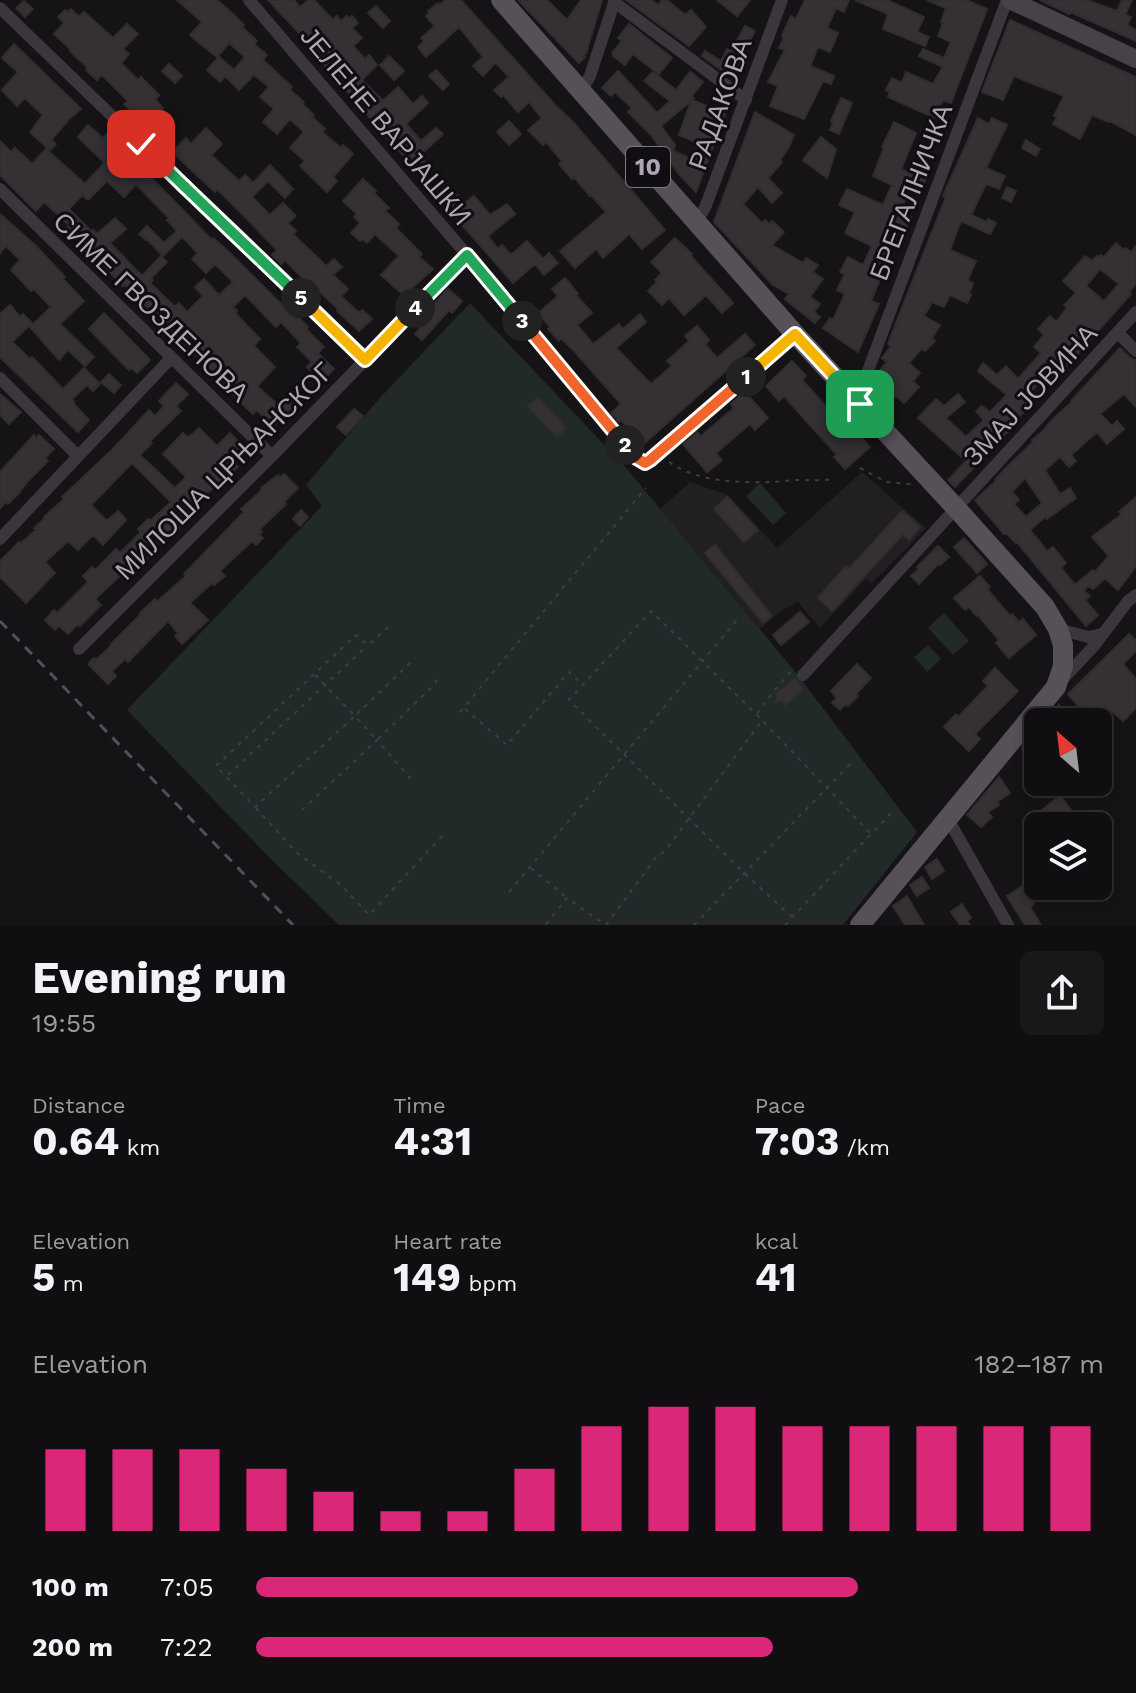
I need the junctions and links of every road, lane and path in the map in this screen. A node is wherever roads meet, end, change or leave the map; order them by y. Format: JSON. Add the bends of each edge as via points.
{"nodes":[{"id":1,"x":249,"y":0,"type":"edge"},
{"id":2,"x":501,"y":0,"type":"edge"},
{"id":3,"x":782,"y":0,"type":"edge"},
{"id":4,"x":1008,"y":0,"type":"edge"},
{"id":5,"x":614,"y":1,"type":"edge"},
{"id":6,"x":0,"y":8,"type":"edge"},
{"id":7,"x":1136,"y":59,"type":"edge"},
{"id":8,"x":582,"y":90,"type":"junction"},
{"id":9,"x":746,"y":100,"type":"junction"},
{"id":10,"x":0,"y":189,"type":"edge"},
{"id":11,"x":696,"y":221,"type":"junction"},
{"id":12,"x":467,"y":255,"type":"junction"},
{"id":13,"x":1136,"y":312,"type":"edge"},
{"id":14,"x":1118,"y":333,"type":"junction"},
{"id":15,"x":795,"y":334,"type":"junction"},
{"id":16,"x":1136,"y":351,"type":"edge"},
{"id":17,"x":171,"y":358,"type":"junction"},
{"id":18,"x":365,"y":360,"type":"junction"},
{"id":19,"x":0,"y":378,"type":"edge"},
{"id":20,"x":857,"y":400,"type":"junction"},
{"id":21,"x":658,"y":455,"type":"junction"},
{"id":22,"x":78,"y":456,"type":"junction"},
{"id":23,"x":272,"y":456,"type":"junction"},
{"id":24,"x":860,"y":468,"type":"dead end"},
{"id":25,"x":834,"y":479,"type":"dead end"},
{"id":26,"x":913,"y":484,"type":"dead end"},
{"id":27,"x":646,"y":488,"type":"dead end"},
{"id":28,"x":956,"y":508,"type":"junction"},
{"id":29,"x":0,"y":539,"type":"edge"},
{"id":30,"x":1136,"y":595,"type":"edge"},
{"id":31,"x":737,"y":620,"type":"dead end"},
{"id":32,"x":388,"y":627,"type":"dead end"},
{"id":33,"x":1058,"y":629,"type":"junction"},
{"id":34,"x":1102,"y":634,"type":"junction"},
{"id":35,"x":368,"y":645,"type":"junction"},
{"id":36,"x":79,"y":649,"type":"dead end"},
{"id":37,"x":415,"y":658,"type":"dead end"},
{"id":38,"x":702,"y":662,"type":"junction"},
{"id":39,"x":799,"y":670,"type":"joint"},
{"id":40,"x":314,"y":674,"type":"junction"},
{"id":41,"x":439,"y":676,"type":"dead end"},
{"id":42,"x":325,"y":685,"type":"junction"},
{"id":43,"x":583,"y":685,"type":"junction"},
{"id":44,"x":1056,"y":687,"type":"junction"},
{"id":45,"x":464,"y":708,"type":"junction"},
{"id":46,"x":460,"y":712,"type":"dead end"},
{"id":47,"x":757,"y":715,"type":"junction"},
{"id":48,"x":355,"y":716,"type":"junction"},
{"id":49,"x":761,"y":721,"type":"junction"},
{"id":50,"x":377,"y":740,"type":"junction"},
{"id":51,"x":625,"y":754,"type":"junction"},
{"id":52,"x":853,"y":761,"type":"dead end"},
{"id":53,"x":226,"y":777,"type":"junction"},
{"id":54,"x":412,"y":780,"type":"dead end"},
{"id":55,"x":827,"y":789,"type":"junction"},
{"id":56,"x":255,"y":807,"type":"junction"},
{"id":57,"x":302,"y":810,"type":"dead end"},
{"id":58,"x":892,"y":812,"type":"dead end"},
{"id":59,"x":689,"y":818,"type":"junction"},
{"id":60,"x":948,"y":819,"type":"junction"},
{"id":61,"x":871,"y":834,"type":"junction"},
{"id":62,"x":443,"y":835,"type":"dead end"},
{"id":63,"x":530,"y":867,"type":"junction"},
{"id":64,"x":744,"y":873,"type":"junction"},
{"id":65,"x":509,"y":892,"type":"dead end"},
{"id":66,"x":567,"y":898,"type":"junction"},
{"id":67,"x":792,"y":917,"type":"junction"},
{"id":68,"x":546,"y":924,"type":"edge"},
{"id":69,"x":606,"y":925,"type":"edge"},
{"id":70,"x":694,"y":925,"type":"edge"},
{"id":71,"x":785,"y":925,"type":"edge"},
{"id":72,"x":860,"y":925,"type":"edge"},
{"id":73,"x":1008,"y":925,"type":"edge"}],
"edges":[{"from":1,"to":12,"type":"street","name":"ЈЕЛЕНЕ ВАРЈАШКИ"},
{"from":2,"to":8,"type":"main road","number":"10"},
{"from":3,"to":9,"type":"street","name":"РАДАКОВА"},
{"from":4,"to":7,"type":"street"},
{"from":4,"to":20,"type":"street","name":"БРЕГАЛНИЧКА"},
{"from":5,"to":8,"type":"street"},
{"from":5,"to":9,"type":"street"},
{"from":6,"to":18,"type":"street"},
{"from":8,"to":11,"type":"main road","number":"10"},
{"from":9,"to":11,"type":"street","name":"РАДАКОВА"},
{"from":10,"to":17,"type":"street","name":"СИМЕ ГВОЗДЕНОВА"},
{"from":11,"to":15,"type":"main road","number":"10"},
{"from":12,"to":18,"type":"street","name":"МИЛОША ЦРЊАНСКОГ"},
{"from":12,"to":21,"type":"street","name":"ЈЕЛЕНЕ ВАРЈАШКИ","via":[[635,457],[645,463]]},
{"from":13,"to":14,"type":"street","name":"ЗМАЈ ЈОВИНА"},
{"from":14,"to":16,"type":"street"},
{"from":14,"to":28,"type":"street","name":"ЗМАЈ ЈОВИНА"},
{"from":15,"to":20,"type":"main road","number":"10"},
{"from":15,"to":21,"type":"street"},
{"from":17,"to":22,"type":"street"},
{"from":17,"to":23,"type":"street","name":"СИМЕ ГВОЗДЕНОВА"},
{"from":18,"to":23,"type":"street","name":"МИЛОША ЦРЊАНСКОГ"},
{"from":19,"to":22,"type":"street"},
{"from":20,"to":28,"type":"main road","number":"10"},
{"from":21,"to":25,"type":"path","via":[[681,469],[736,483]]},
{"from":22,"to":29,"type":"street"},
{"from":23,"to":36,"type":"street","name":"МИЛОША ЦРЊАНСКОГ"},
{"from":24,"to":26,"type":"path","via":[[886,482]]},
{"from":27,"to":45,"type":"path"},
{"from":28,"to":33,"type":"main road","number":"10","via":[[1045,607]]},
{"from":28,"to":39,"type":"street","name":"ЗМАЈ ЈОВИНА"},
{"from":30,"to":34,"type":"street"},
{"from":31,"to":38,"type":"path"},
{"from":32,"to":35,"type":"path"},
{"from":33,"to":34,"type":"street","via":[[1088,637]]},
{"from":33,"to":44,"type":"main road","number":"10","via":[[1064,656]]},
{"from":34,"to":44,"type":"street"},
{"from":35,"to":40,"type":"path","via":[[356,635]]},
{"from":35,"to":42,"type":"path"},
{"from":37,"to":48,"type":"path"},
{"from":38,"to":43,"type":"path","via":[[651,611]]},
{"from":38,"to":47,"type":"path"},
{"from":38,"to":51,"type":"path"},
{"from":39,"to":47,"type":"path"},
{"from":40,"to":42,"type":"path"},
{"from":40,"to":53,"type":"path","via":[[216,766]]},
{"from":41,"to":50,"type":"path"},
{"from":42,"to":48,"type":"path"},
{"from":42,"to":53,"type":"path"},
{"from":43,"to":45,"type":"path","via":[[569,672],[507,745]]},
{"from":43,"to":51,"type":"path","via":[[569,700]]},
{"from":44,"to":60,"type":"main road"},
{"from":45,"to":46,"type":"path"},
{"from":47,"to":49,"type":"path"},
{"from":48,"to":50,"type":"path"},
{"from":48,"to":56,"type":"path"},
{"from":49,"to":55,"type":"path"},
{"from":49,"to":59,"type":"path"},
{"from":50,"to":54,"type":"path"},
{"from":50,"to":57,"type":"path"},
{"from":51,"to":59,"type":"path"},
{"from":51,"to":63,"type":"path"},
{"from":52,"to":55,"type":"path"},
{"from":53,"to":56,"type":"path"},
{"from":55,"to":61,"type":"path"},
{"from":55,"to":64,"type":"path"},
{"from":56,"to":62,"type":"path","via":[[297,853],[342,886],[369,915]]},
{"from":58,"to":61,"type":"path"},
{"from":59,"to":64,"type":"path"},
{"from":59,"to":69,"type":"path"},
{"from":60,"to":72,"type":"main road"},
{"from":60,"to":73,"type":"street"},
{"from":61,"to":67,"type":"path"},
{"from":63,"to":65,"type":"path"},
{"from":63,"to":66,"type":"path"},
{"from":64,"to":67,"type":"path"},
{"from":64,"to":70,"type":"path"},
{"from":66,"to":68,"type":"path"},
{"from":66,"to":69,"type":"path"},
{"from":67,"to":71,"type":"path"}]}
